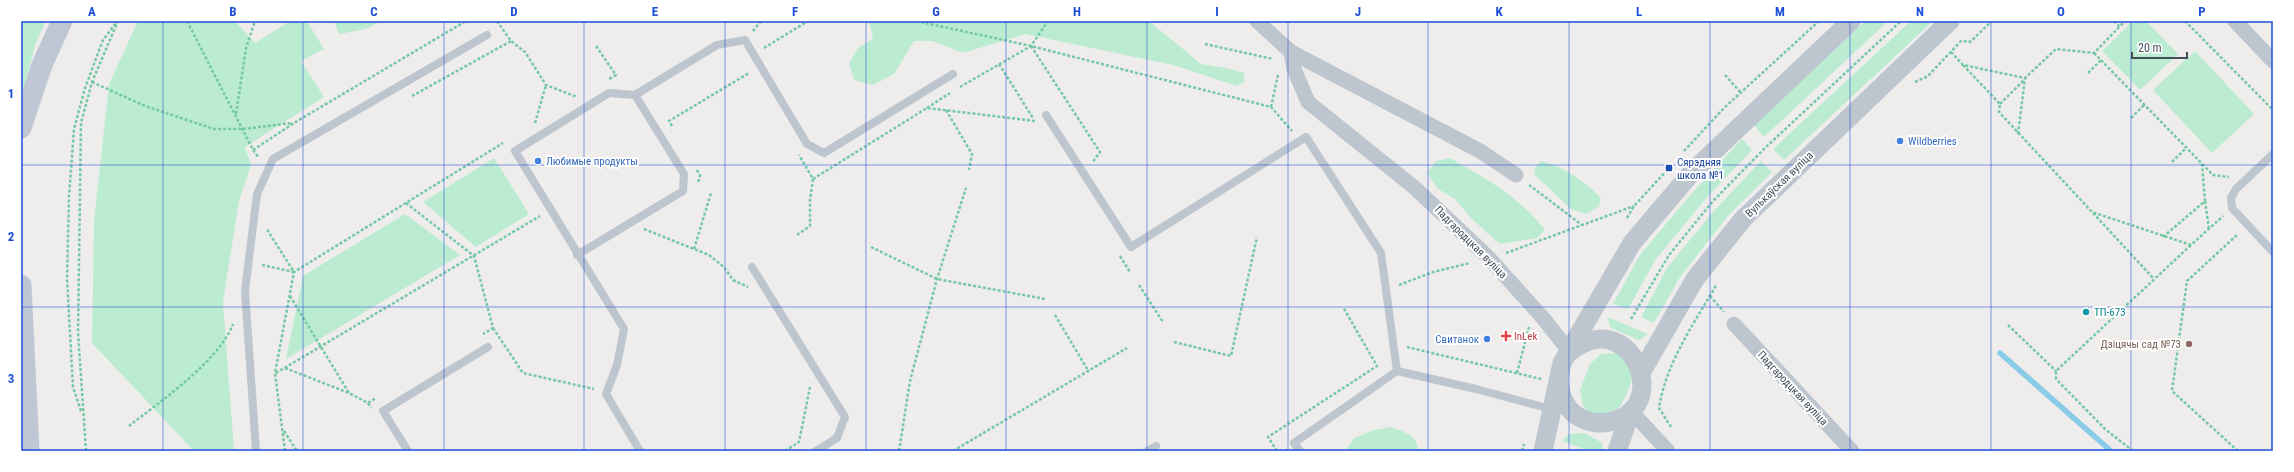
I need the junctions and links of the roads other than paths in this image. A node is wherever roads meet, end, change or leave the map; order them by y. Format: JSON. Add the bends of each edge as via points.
{"nodes":[{"id":1,"x":62,"y":21,"type":"edge"},
{"id":2,"x":1257,"y":21,"type":"edge"},
{"id":3,"x":1851,"y":21,"type":"edge"},
{"id":4,"x":1950,"y":21,"type":"edge"},
{"id":5,"x":2235,"y":21,"type":"edge"},
{"id":6,"x":487,"y":35,"type":"dead end"},
{"id":7,"x":1286,"y":56,"type":"junction"},
{"id":8,"x":2273,"y":61,"type":"edge"},
{"id":9,"x":954,"y":74,"type":"road end"},
{"id":10,"x":635,"y":95,"type":"junction"},
{"id":11,"x":1046,"y":115,"type":"road end"},
{"id":12,"x":21,"y":128,"type":"edge"},
{"id":13,"x":2273,"y":154,"type":"edge"},
{"id":14,"x":1516,"y":175,"type":"road end"},
{"id":15,"x":2273,"y":252,"type":"edge"},
{"id":16,"x":578,"y":255,"type":"junction"},
{"id":17,"x":752,"y":267,"type":"dead end"},
{"id":18,"x":21,"y":285,"type":"edge"},
{"id":19,"x":1734,"y":324,"type":"road end"},
{"id":20,"x":488,"y":346,"type":"dead end"},
{"id":21,"x":1570,"y":352,"type":"junction"},
{"id":22,"x":1397,"y":371,"type":"junction"},
{"id":23,"x":1641,"y":373,"type":"junction"},
{"id":24,"x":1550,"y":378,"type":"junction"},
{"id":25,"x":1551,"y":410,"type":"junction"},
{"id":26,"x":1631,"y":410,"type":"junction"},
{"id":27,"x":1156,"y":446,"type":"dead end"},
{"id":28,"x":30,"y":451,"type":"edge"},
{"id":29,"x":256,"y":451,"type":"edge"},
{"id":30,"x":408,"y":451,"type":"edge"},
{"id":31,"x":640,"y":451,"type":"edge"},
{"id":32,"x":816,"y":451,"type":"edge"},
{"id":33,"x":1148,"y":451,"type":"edge"},
{"id":34,"x":1300,"y":451,"type":"edge"},
{"id":35,"x":1542,"y":451,"type":"edge"},
{"id":36,"x":1617,"y":451,"type":"edge"},
{"id":37,"x":1668,"y":451,"type":"edge"},
{"id":38,"x":1852,"y":451,"type":"edge"}],
"edges":[{"from":1,"to":12,"type":"main road","via":[[42,65]]},
{"from":2,"to":7,"type":"street"},
{"from":3,"to":21,"type":"street","name":"Вулькаўская вуліца","via":[[1740,124],[1689,176],[1632,243]]},
{"from":4,"to":23,"type":"street","name":"Вулькаўская вуліца","via":[[1743,219],[1695,279]]},
{"from":5,"to":8,"type":"street"},
{"from":6,"to":29,"type":"lane","via":[[272,160],[257,194],[246,291]]},
{"from":7,"to":14,"type":"street","via":[[1480,151]]},
{"from":7,"to":21,"type":"street","name":"Падгародцкая вуліца","via":[[1308,102],[1415,188],[1490,258],[1544,318]]},
{"from":9,"to":10,"type":"lane","via":[[824,153],[807,144],[745,40],[717,45]]},
{"from":10,"to":16,"type":"lane","via":[[684,174],[682,191]]},
{"from":10,"to":16,"type":"lane","via":[[609,92],[516,151]]},
{"from":11,"to":22,"type":"lane","via":[[1131,247],[1306,137],[1381,253]]},
{"from":13,"to":15,"type":"lane","via":[[2236,189],[2231,198],[2232,208]]},
{"from":16,"to":31,"type":"lane","via":[[624,329],[606,394]]},
{"from":17,"to":32,"type":"lane","via":[[845,417],[837,438]]},
{"from":18,"to":28,"type":"main road"},
{"from":19,"to":38,"type":"street","name":"Падгародцкая вуліца"},
{"from":20,"to":30,"type":"lane","via":[[383,411]]},
{"from":21,"to":23,"type":"street","name":"Вулькаўская вуліца","via":[[1584,343],[1608,340],[1620,344],[1630,352]]},
{"from":21,"to":24,"type":"street","name":"Вулькаўская вуліца"},
{"from":22,"to":25,"type":"lane"},
{"from":22,"to":34,"type":"lane","via":[[1294,443]]},
{"from":23,"to":26,"type":"street","name":"Вулькаўская вуліца","via":[[1642,387]]},
{"from":24,"to":25,"type":"street","name":"Вулькаўская вуліца"},
{"from":24,"to":26,"type":"street","name":"Вулькаўская вуліца","via":[[1572,412],[1582,419],[1606,423],[1618,420]]},
{"from":25,"to":35,"type":"street","name":"Вулькаўская вуліца"},
{"from":26,"to":36,"type":"street","name":"Вулькаўская вуліца"},
{"from":26,"to":37,"type":"street"},
{"from":27,"to":33,"type":"lane"}]}
